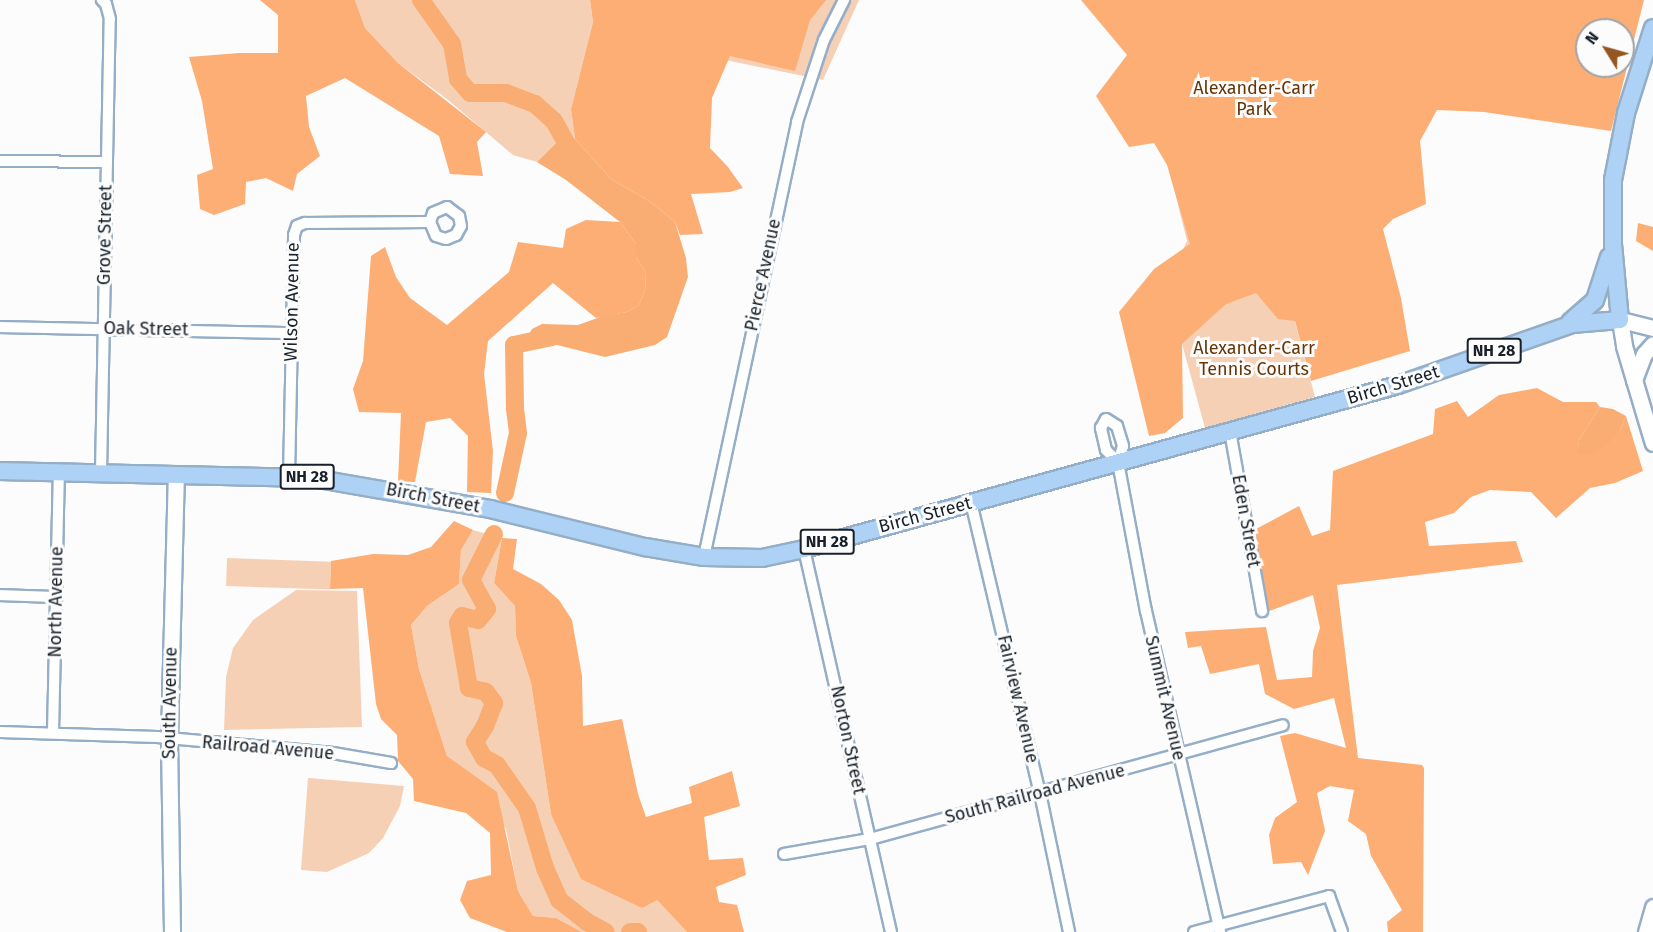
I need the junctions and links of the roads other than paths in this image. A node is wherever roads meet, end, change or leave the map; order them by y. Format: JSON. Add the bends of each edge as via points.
{"nodes":[{"id":1,"x":102,"y":0,"type":"edge"},
{"id":2,"x":844,"y":0,"type":"edge"},
{"id":3,"x":1653,"y":28,"type":"edge"},
{"id":4,"x":0,"y":161,"type":"edge"},
{"id":5,"x":107,"y":162,"type":"junction"},
{"id":6,"x":430,"y":222,"type":"dead end"},
{"id":7,"x":1612,"y":244,"type":"junction"},
{"id":8,"x":1620,"y":320,"type":"junction"},
{"id":9,"x":0,"y":327,"type":"edge"},
{"id":10,"x":105,"y":328,"type":"junction"},
{"id":11,"x":1562,"y":328,"type":"junction"},
{"id":12,"x":1653,"y":328,"type":"edge"},
{"id":13,"x":292,"y":333,"type":"junction"},
{"id":14,"x":1653,"y":344,"type":"edge"},
{"id":15,"x":1634,"y":380,"type":"junction"},
{"id":16,"x":1230,"y":431,"type":"junction"},
{"id":17,"x":1653,"y":443,"type":"edge"},
{"id":18,"x":1118,"y":462,"type":"junction"},
{"id":19,"x":0,"y":471,"type":"edge"},
{"id":20,"x":59,"y":472,"type":"junction"},
{"id":21,"x":101,"y":473,"type":"junction"},
{"id":22,"x":176,"y":475,"type":"junction"},
{"id":23,"x":289,"y":476,"type":"junction"},
{"id":24,"x":972,"y":502,"type":"junction"},
{"id":25,"x":804,"y":549,"type":"junction"},
{"id":26,"x":704,"y":557,"type":"junction"},
{"id":27,"x":0,"y":595,"type":"edge"},
{"id":28,"x":57,"y":597,"type":"junction"},
{"id":29,"x":1262,"y":611,"type":"dead end"},
{"id":30,"x":1283,"y":725,"type":"dead end"},
{"id":31,"x":0,"y":732,"type":"edge"},
{"id":32,"x":53,"y":732,"type":"junction"},
{"id":33,"x":169,"y":738,"type":"junction"},
{"id":34,"x":1178,"y":754,"type":"junction"},
{"id":35,"x":391,"y":763,"type":"dead end"},
{"id":36,"x":1040,"y":793,"type":"junction"},
{"id":37,"x":870,"y":839,"type":"junction"},
{"id":38,"x":784,"y":854,"type":"dead end"},
{"id":39,"x":1653,"y":907,"type":"edge"},
{"id":40,"x":1219,"y":929,"type":"edge"},
{"id":41,"x":172,"y":932,"type":"edge"},
{"id":42,"x":891,"y":932,"type":"edge"},
{"id":43,"x":1069,"y":932,"type":"edge"},
{"id":44,"x":1194,"y":932,"type":"edge"},
{"id":45,"x":1342,"y":932,"type":"edge"},
{"id":46,"x":1646,"y":932,"type":"edge"}],
"edges":[{"from":1,"to":5,"type":"street","name":"Grove Street","via":[[110,19]]},
{"from":2,"to":26,"type":"street","name":"Pierce Avenue","via":[[824,40],[797,122]]},
{"from":3,"to":7,"type":"main road","number":"NH 28","via":[[1617,150]]},
{"from":4,"to":5,"type":"street"},
{"from":5,"to":10,"type":"street","name":"Grove Street"},
{"from":6,"to":13,"type":"street","name":"Wilson Avenue","via":[[297,226]]},
{"from":7,"to":8,"type":"main road","number":"NH 28"},
{"from":7,"to":11,"type":"main road","number":"NH 28","via":[[1595,300],[1582,315]]},
{"from":8,"to":11,"type":"main road","name":"Birch Street","number":"NH 28","via":[[1584,321]]},
{"from":8,"to":12,"type":"street"},
{"from":8,"to":15,"type":"street"},
{"from":9,"to":10,"type":"street","name":"Oak Street"},
{"from":10,"to":13,"type":"street","name":"Oak Street"},
{"from":10,"to":21,"type":"street","name":"Grove Street"},
{"from":11,"to":16,"type":"main road","name":"Birch Street","number":"NH 28","via":[[1398,385]]},
{"from":13,"to":23,"type":"street","name":"Wilson Avenue"},
{"from":14,"to":15,"type":"street","via":[[1641,359]]},
{"from":15,"to":17,"type":"street"},
{"from":16,"to":18,"type":"main road","name":"Birch Street","number":"NH 28"},
{"from":16,"to":29,"type":"street","name":"Eden Street"},
{"from":18,"to":24,"type":"main road","name":"Birch Street","number":"NH 28"},
{"from":18,"to":34,"type":"street","name":"Summit Avenue"},
{"from":19,"to":20,"type":"main road","name":"Birch Street","number":"NH 28"},
{"from":20,"to":21,"type":"main road","name":"Birch Street","number":"NH 28"},
{"from":20,"to":28,"type":"street","name":"North Avenue"},
{"from":21,"to":22,"type":"main road","name":"Birch Street","number":"NH 28"},
{"from":22,"to":23,"type":"main road","name":"Birch Street","number":"NH 28"},
{"from":22,"to":33,"type":"street","name":"South Avenue"},
{"from":23,"to":26,"type":"main road","name":"Birch Street","number":"NH 28","via":[[432,498]]},
{"from":24,"to":25,"type":"main road","name":"Birch Street","number":"NH 28"},
{"from":24,"to":36,"type":"street","name":"Fairview Avenue"},
{"from":25,"to":26,"type":"main road","name":"Birch Street","number":"NH 28","via":[[762,558]]},
{"from":25,"to":37,"type":"street","name":"Norton Street"},
{"from":27,"to":28,"type":"street"},
{"from":28,"to":32,"type":"street","name":"North Avenue"},
{"from":30,"to":34,"type":"street","name":"South Railroad Avenue"},
{"from":31,"to":32,"type":"street","name":"Railroad Avenue"},
{"from":32,"to":33,"type":"street","name":"Railroad Avenue"},
{"from":33,"to":35,"type":"street","name":"Railroad Avenue","via":[[333,753]]},
{"from":33,"to":41,"type":"street","name":"South Avenue"},
{"from":34,"to":36,"type":"street","name":"South Railroad Avenue"},
{"from":34,"to":40,"type":"street","name":"Summit Avenue"},
{"from":36,"to":37,"type":"street","name":"South Railroad Avenue"},
{"from":36,"to":43,"type":"street","name":"Fairview Avenue"},
{"from":37,"to":38,"type":"street","name":"South Railroad Avenue"},
{"from":37,"to":42,"type":"street","name":"Norton Street"},
{"from":39,"to":46,"type":"street"},
{"from":40,"to":44,"type":"street"},
{"from":40,"to":45,"type":"street","via":[[1329,896]]}]}
